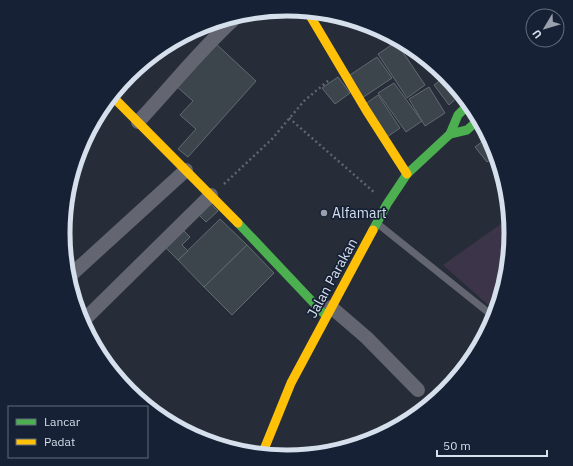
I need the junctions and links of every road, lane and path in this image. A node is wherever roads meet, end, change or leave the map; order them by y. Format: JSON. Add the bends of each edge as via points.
{"nodes":[{"id":1,"x":311,"y":17,"type":"edge"},
{"id":2,"x":230,"y":23,"type":"edge"},
{"id":3,"x":342,"y":69,"type":"junction"},
{"id":4,"x":115,"y":99,"type":"edge"},
{"id":5,"x":464,"y":109,"type":"edge"},
{"id":6,"x":289,"y":118,"type":"junction"},
{"id":7,"x":138,"y":122,"type":"junction"},
{"id":8,"x":474,"y":124,"type":"edge"},
{"id":9,"x":450,"y":134,"type":"junction"},
{"id":10,"x":186,"y":170,"type":"junction"},
{"id":11,"x":407,"y":174,"type":"junction"},
{"id":12,"x":211,"y":195,"type":"junction"},
{"id":13,"x":388,"y":204,"type":"junction"},
{"id":14,"x":378,"y":224,"type":"junction"},
{"id":15,"x":73,"y":273,"type":"dead end"},
{"id":16,"x":328,"y":312,"type":"junction"},
{"id":17,"x":488,"y":312,"type":"edge"},
{"id":18,"x":87,"y":317,"type":"edge"},
{"id":19,"x":418,"y":390,"type":"dead end"},
{"id":20,"x":264,"y":449,"type":"edge"}],
"edges":[{"from":1,"to":3,"type":"street"},
{"from":2,"to":7,"type":"street","via":[[209,42]]},
{"from":3,"to":6,"type":"path","via":[[304,101]]},
{"from":3,"to":11,"type":"street"},
{"from":4,"to":7,"type":"street"},
{"from":5,"to":9,"type":"street","name":"Jalan Parakan","via":[[458,115]]},
{"from":6,"to":12,"type":"path","via":[[272,139]]},
{"from":6,"to":13,"type":"path"},
{"from":7,"to":10,"type":"street"},
{"from":8,"to":9,"type":"street","name":"Jalan Parakan","via":[[467,130]]},
{"from":9,"to":11,"type":"street","name":"Jalan Parakan"},
{"from":10,"to":12,"type":"street"},
{"from":10,"to":15,"type":"street"},
{"from":11,"to":13,"type":"street","name":"Jalan Parakan"},
{"from":12,"to":16,"type":"street"},
{"from":12,"to":18,"type":"street"},
{"from":13,"to":14,"type":"street","name":"Jalan Parakan"},
{"from":14,"to":16,"type":"street","name":"Jalan Parakan"},
{"from":14,"to":17,"type":"lane"},
{"from":16,"to":19,"type":"street","via":[[367,338]]},
{"from":16,"to":20,"type":"street","name":"Jalan Parakan","via":[[290,383]]}]}
